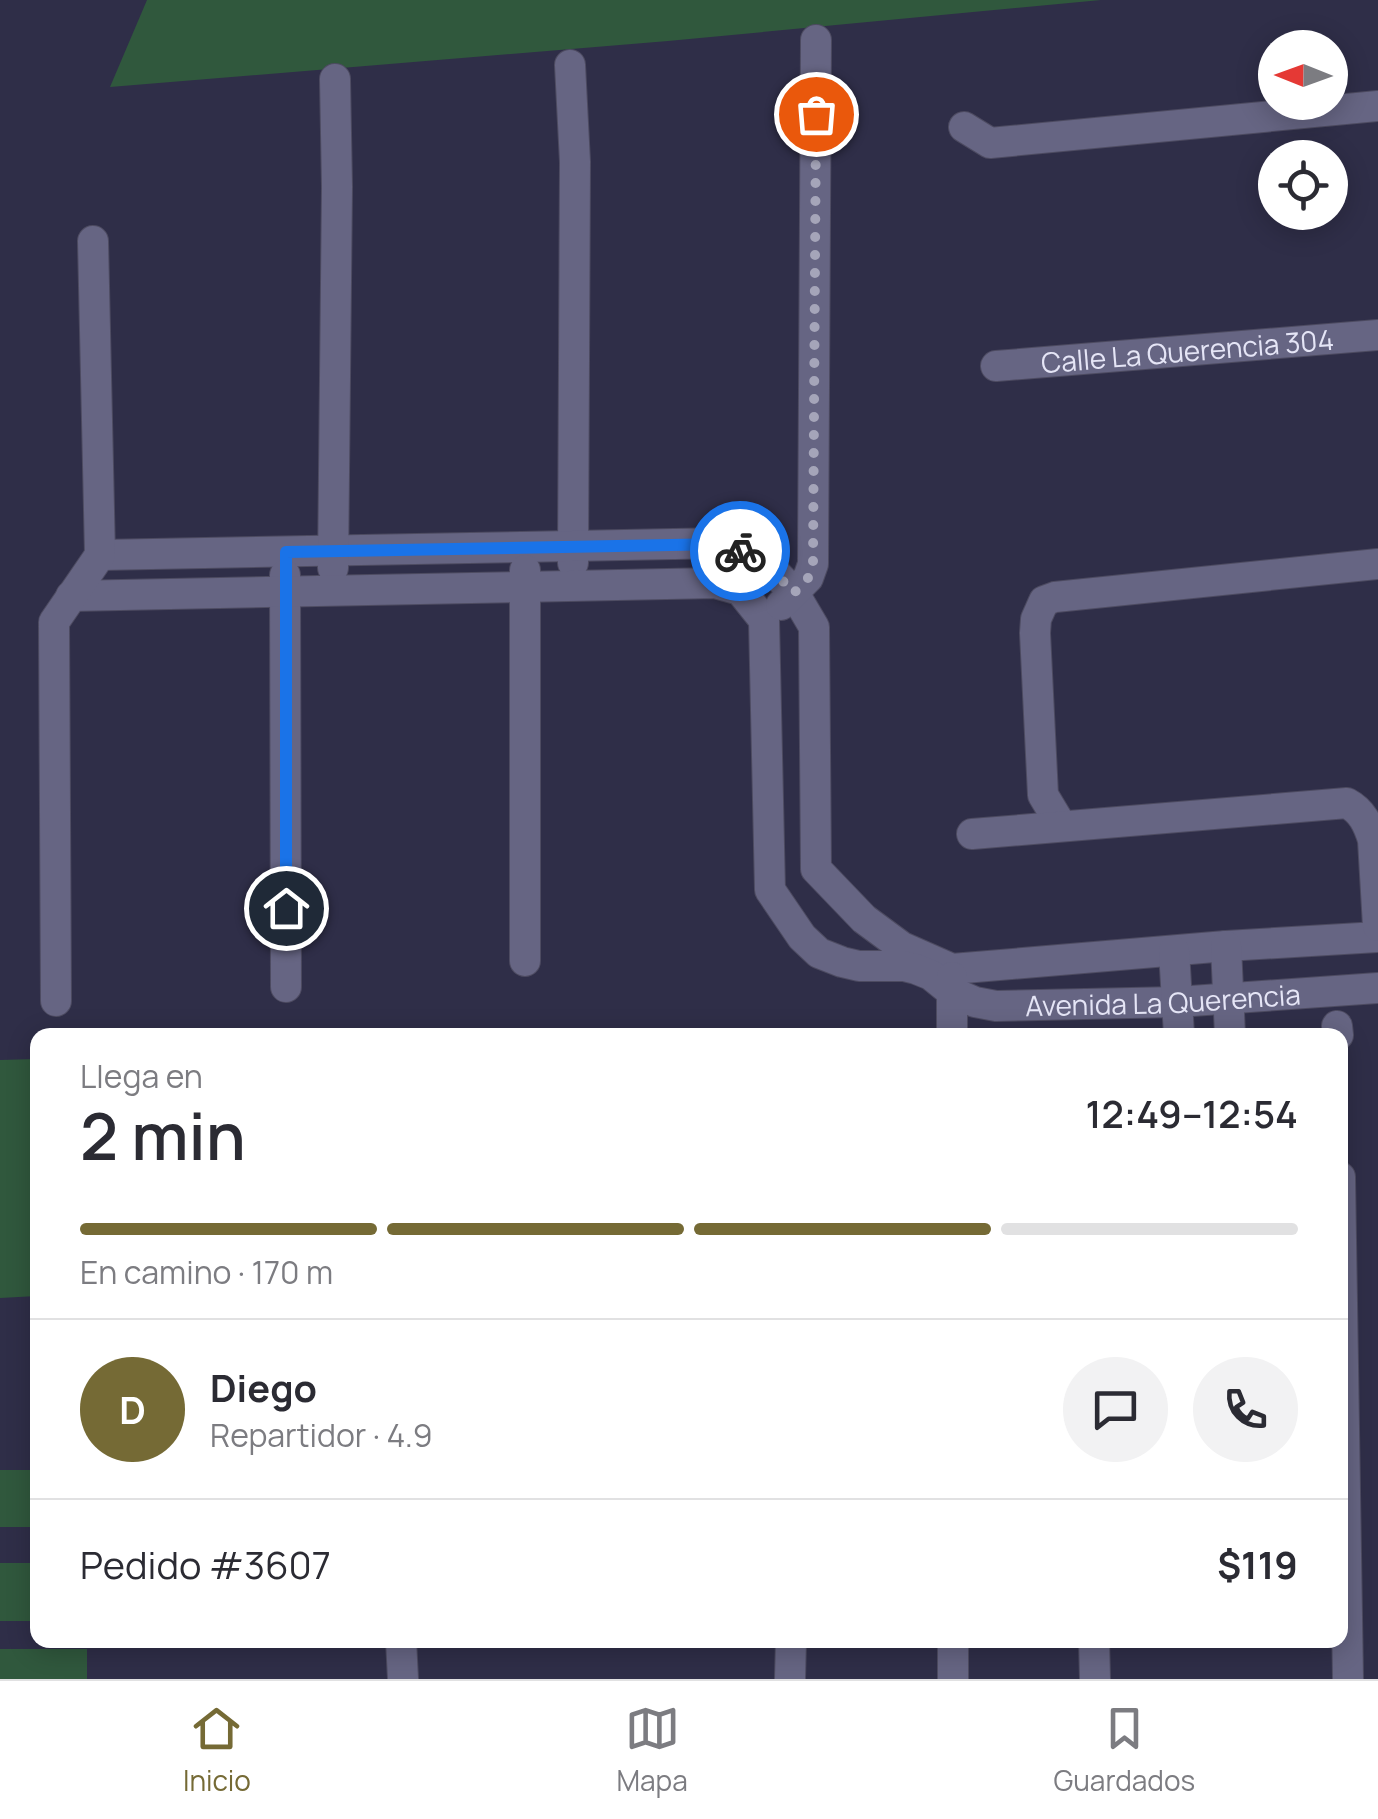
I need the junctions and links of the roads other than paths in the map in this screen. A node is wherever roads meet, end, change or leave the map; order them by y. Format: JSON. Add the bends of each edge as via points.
{"nodes":[{"id":1,"x":816,"y":40,"type":"dead end"},
{"id":2,"x":570,"y":65,"type":"dead end"},
{"id":3,"x":334,"y":79,"type":"dead end"},
{"id":4,"x":1378,"y":106,"type":"edge"},
{"id":5,"x":964,"y":127,"type":"dead end"},
{"id":6,"x":94,"y":241,"type":"dead end"},
{"id":7,"x":1378,"y":336,"type":"edge"},
{"id":8,"x":996,"y":366,"type":"dead end"},
{"id":9,"x":574,"y":546,"type":"junction"},
{"id":10,"x":524,"y":548,"type":"junction"},
{"id":11,"x":334,"y":551,"type":"junction"},
{"id":12,"x":286,"y":552,"type":"junction"},
{"id":13,"x":100,"y":555,"type":"junction"},
{"id":14,"x":1378,"y":564,"type":"edge"},
{"id":15,"x":573,"y":586,"type":"junction"},
{"id":16,"x":526,"y":587,"type":"junction"},
{"id":17,"x":333,"y":591,"type":"junction"},
{"id":18,"x":285,"y":592,"type":"junction"},
{"id":19,"x":794,"y":593,"type":"junction"},
{"id":20,"x":71,"y":596,"type":"junction"},
{"id":21,"x":764,"y":620,"type":"junction"},
{"id":22,"x":1061,"y":825,"type":"junction"},
{"id":23,"x":972,"y":834,"type":"dead end"},
{"id":24,"x":816,"y":868,"type":"junction"},
{"id":25,"x":770,"y":890,"type":"junction"},
{"id":26,"x":1378,"y":926,"type":"edge"},
{"id":27,"x":1378,"y":937,"type":"edge"},
{"id":28,"x":1226,"y":946,"type":"junction"},
{"id":29,"x":1174,"y":950,"type":"junction"},
{"id":30,"x":525,"y":961,"type":"dead end"},
{"id":31,"x":952,"y":981,"type":"junction"},
{"id":32,"x":286,"y":987,"type":"dead end"},
{"id":33,"x":1378,"y":988,"type":"edge"},
{"id":34,"x":1229,"y":998,"type":"junction"},
{"id":35,"x":56,"y":1001,"type":"dead end"},
{"id":36,"x":1177,"y":1002,"type":"junction"},
{"id":37,"x":952,"y":1028,"type":"edge"},
{"id":38,"x":1179,"y":1028,"type":"edge"},
{"id":39,"x":1230,"y":1028,"type":"edge"},
{"id":40,"x":401,"y":1648,"type":"edge"},
{"id":41,"x":790,"y":1648,"type":"edge"},
{"id":42,"x":953,"y":1648,"type":"edge"},
{"id":43,"x":1094,"y":1648,"type":"edge"},
{"id":44,"x":1348,"y":1648,"type":"edge"},
{"id":45,"x":402,"y":1679,"type":"edge"},
{"id":46,"x":790,"y":1679,"type":"edge"},
{"id":47,"x":953,"y":1679,"type":"edge"},
{"id":48,"x":1095,"y":1679,"type":"edge"},
{"id":49,"x":1348,"y":1679,"type":"edge"}],
"edges":[{"from":1,"to":19,"type":"street","via":[[813,564]]},
{"from":2,"to":9,"type":"street"},
{"from":3,"to":11,"type":"street"},
{"from":4,"to":5,"type":"street","via":[[990,143]]},
{"from":6,"to":13,"type":"street"},
{"from":7,"to":8,"type":"street","name":"Calle La Querencia 304"},
{"from":9,"to":10,"type":"street"},
{"from":9,"to":15,"type":"street"},
{"from":9,"to":19,"type":"street","via":[[725,544],[767,564]]},
{"from":10,"to":11,"type":"street"},
{"from":10,"to":16,"type":"street"},
{"from":11,"to":12,"type":"street"},
{"from":11,"to":17,"type":"street"},
{"from":12,"to":13,"type":"street"},
{"from":12,"to":18,"type":"street"},
{"from":13,"to":20,"type":"street"},
{"from":14,"to":22,"type":"street","via":[[1044,601],[1035,633],[1043,795]]},
{"from":15,"to":16,"type":"street"},
{"from":15,"to":21,"type":"street","via":[[715,583],[740,590]]},
{"from":16,"to":17,"type":"street"},
{"from":16,"to":30,"type":"street"},
{"from":17,"to":18,"type":"street"},
{"from":18,"to":20,"type":"street"},
{"from":18,"to":32,"type":"street"},
{"from":19,"to":21,"type":"street"},
{"from":19,"to":24,"type":"street","via":[[814,628]]},
{"from":20,"to":35,"type":"street","via":[[54,622]]},
{"from":21,"to":25,"type":"street"},
{"from":22,"to":23,"type":"street"},
{"from":22,"to":26,"type":"street","via":[[1347,804],[1362,814],[1373,840]]},
{"from":24,"to":25,"type":"street"},
{"from":24,"to":31,"type":"street","via":[[864,920]]},
{"from":25,"to":31,"type":"street","via":[[819,953]]},
{"from":27,"to":28,"type":"street","name":"Avenida La Querencia"},
{"from":28,"to":29,"type":"street","name":"Avenida La Querencia"},
{"from":28,"to":34,"type":"street"},
{"from":29,"to":31,"type":"street","name":"Avenida La Querencia"},
{"from":29,"to":36,"type":"street"},
{"from":31,"to":36,"type":"street","name":"Avenida La Querencia","via":[[975,1002],[996,1006]]},
{"from":31,"to":37,"type":"street"},
{"from":33,"to":34,"type":"street","name":"Avenida La Querencia"},
{"from":34,"to":36,"type":"street","name":"Avenida La Querencia"},
{"from":34,"to":39,"type":"street"},
{"from":36,"to":38,"type":"street"},
{"from":40,"to":45,"type":"street"},
{"from":41,"to":46,"type":"street"},
{"from":42,"to":47,"type":"street"},
{"from":43,"to":48,"type":"street"},
{"from":44,"to":49,"type":"street"}]}
